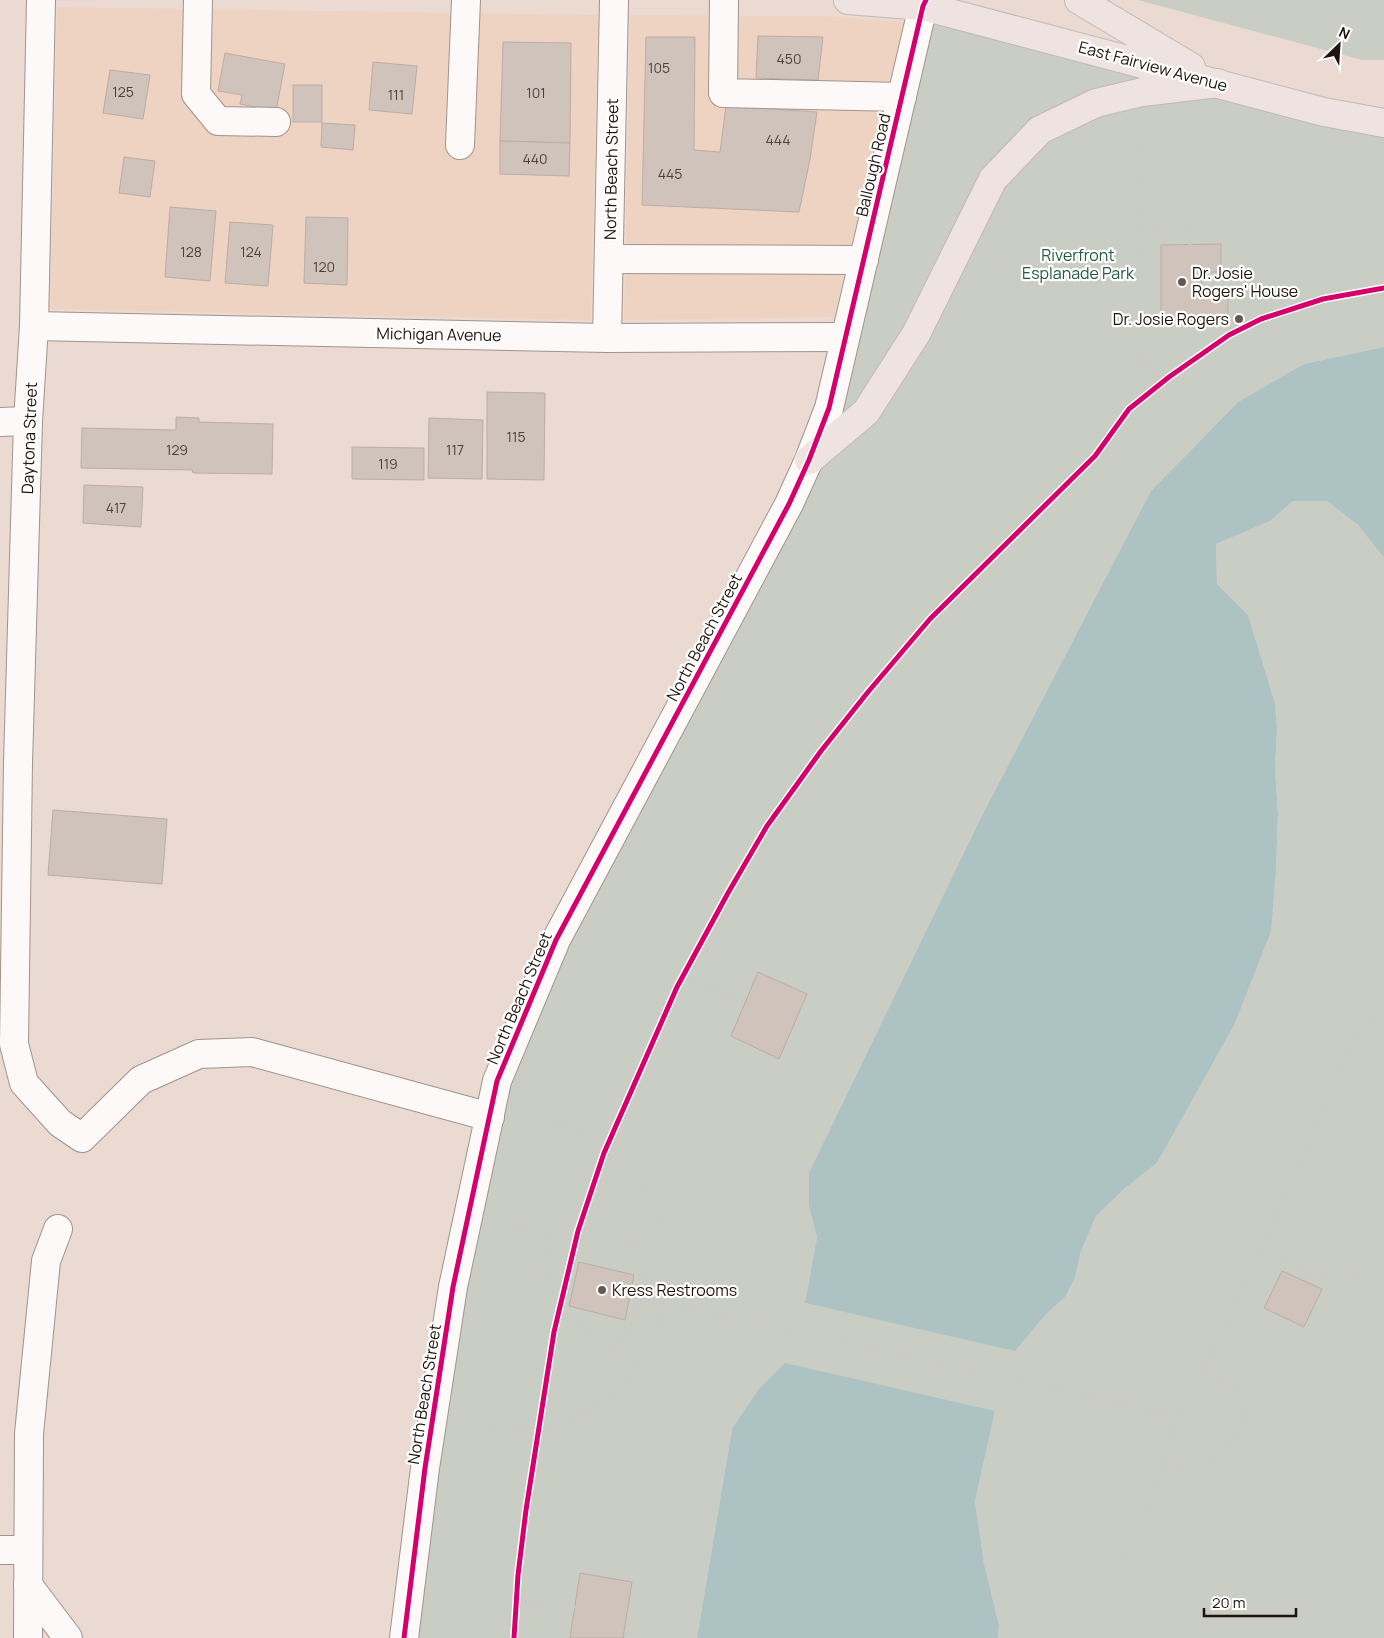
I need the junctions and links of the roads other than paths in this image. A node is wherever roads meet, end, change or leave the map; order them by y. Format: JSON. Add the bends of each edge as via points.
{"nodes":[{"id":1,"x":41,"y":0,"type":"edge"},
{"id":2,"x":198,"y":0,"type":"edge"},
{"id":3,"x":466,"y":0,"type":"edge"},
{"id":4,"x":614,"y":0,"type":"edge"},
{"id":5,"x":724,"y":0,"type":"edge"},
{"id":6,"x":848,"y":0,"type":"edge"},
{"id":7,"x":1079,"y":0,"type":"edge"},
{"id":8,"x":925,"y":3,"type":"edge"},
{"id":9,"x":1218,"y":83,"type":"junction"},
{"id":10,"x":902,"y":97,"type":"junction"},
{"id":11,"x":276,"y":122,"type":"dead end"},
{"id":12,"x":1384,"y":123,"type":"edge"},
{"id":13,"x":460,"y":145,"type":"dead end"},
{"id":14,"x":609,"y":259,"type":"junction"},
{"id":15,"x":864,"y":260,"type":"junction"},
{"id":16,"x":34,"y":326,"type":"junction"},
{"id":17,"x":845,"y":337,"type":"junction"},
{"id":18,"x":607,"y":338,"type":"junction"},
{"id":19,"x":28,"y":421,"type":"junction"},
{"id":20,"x":0,"y":422,"type":"edge"},
{"id":21,"x":809,"y":460,"type":"junction"},
{"id":22,"x":9,"y":875,"type":"edge"},
{"id":23,"x":490,"y":1117,"type":"junction"},
{"id":24,"x":58,"y":1229,"type":"dead end"},
{"id":25,"x":0,"y":1550,"type":"edge"},
{"id":26,"x":28,"y":1550,"type":"junction"},
{"id":27,"x":28,"y":1585,"type":"junction"},
{"id":28,"x":28,"y":1638,"type":"edge"},
{"id":29,"x":68,"y":1638,"type":"edge"},
{"id":30,"x":404,"y":1638,"type":"edge"}],
"edges":[{"from":1,"to":16,"type":"street","name":"Daytona Street"},
{"from":2,"to":11,"type":"street","via":[[196,94],[218,121]]},
{"from":3,"to":13,"type":"street"},
{"from":4,"to":14,"type":"street","name":"North Beach Street"},
{"from":5,"to":10,"type":"street","via":[[724,93]]},
{"from":6,"to":8,"type":"main road","name":"East Fairview Avenue"},
{"from":7,"to":9,"type":"main road"},
{"from":8,"to":9,"type":"main road","name":"East Fairview Avenue"},
{"from":8,"to":10,"type":"street","name":"Ballough Road"},
{"from":9,"to":12,"type":"main road","name":"East Fairview Avenue","via":[[1324,112]]},
{"from":9,"to":21,"type":"main road","via":[[1142,92],[1096,103],[1040,130],[993,179],[916,334],[866,412]]},
{"from":10,"to":15,"type":"street","name":"Ballough Road"},
{"from":14,"to":15,"type":"street"},
{"from":14,"to":18,"type":"street","name":"North Beach Street"},
{"from":15,"to":17,"type":"street","name":"Ballough Road"},
{"from":16,"to":18,"type":"street","name":"Michigan Avenue"},
{"from":16,"to":19,"type":"street","name":"Daytona Street"},
{"from":17,"to":18,"type":"street","name":"Michigan Avenue"},
{"from":17,"to":21,"type":"street","name":"North Beach Street","via":[[828,408]]},
{"from":19,"to":20,"type":"street"},
{"from":19,"to":22,"type":"street","name":"Daytona Street","via":[[18,763]]},
{"from":21,"to":23,"type":"street","name":"North Beach Street","via":[[789,504],[556,940],[497,1081]]},
{"from":22,"to":23,"type":"street","name":"Daytona Street","via":[[14,1044],[24,1083],[60,1123],[82,1138],[141,1080],[199,1054],[252,1052]]},
{"from":23,"to":30,"type":"street","name":"North Beach Street","via":[[453,1287],[425,1468]]},
{"from":24,"to":26,"type":"street","via":[[46,1261],[29,1434]]},
{"from":25,"to":26,"type":"street"},
{"from":26,"to":27,"type":"street"},
{"from":27,"to":28,"type":"street"},
{"from":27,"to":29,"type":"street"}]}
